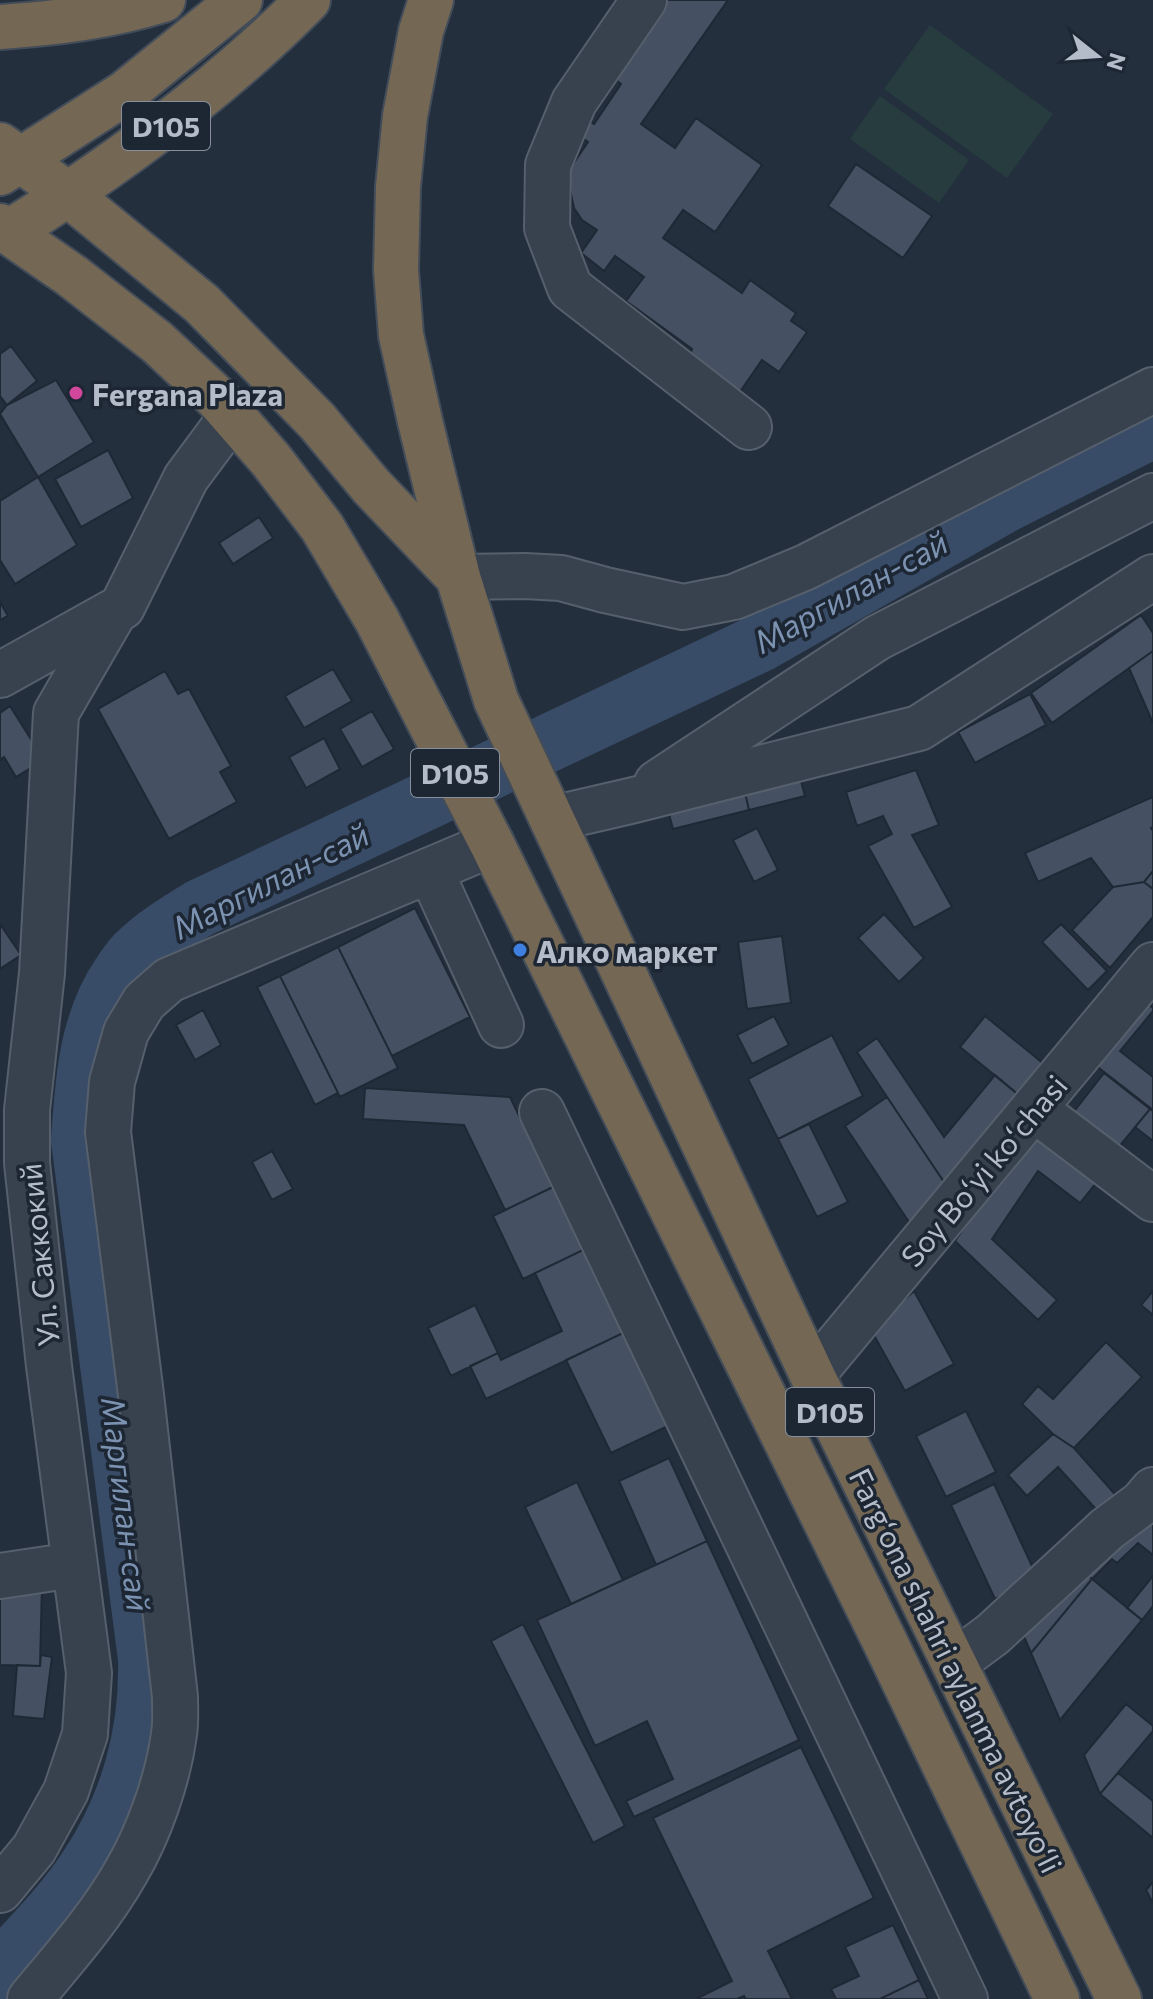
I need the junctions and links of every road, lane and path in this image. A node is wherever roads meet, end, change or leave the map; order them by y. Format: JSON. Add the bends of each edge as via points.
{"nodes":[{"id":1,"x":163,"y":0,"type":"edge"},
{"id":2,"x":240,"y":0,"type":"edge"},
{"id":3,"x":308,"y":0,"type":"edge"},
{"id":4,"x":431,"y":0,"type":"edge"},
{"id":5,"x":644,"y":0,"type":"edge"},
{"id":6,"x":83,"y":9,"type":"edge"},
{"id":7,"x":0,"y":27,"type":"edge"},
{"id":8,"x":7,"y":159,"type":"edge"},
{"id":9,"x":69,"y":195,"type":"junction"},
{"id":10,"x":5,"y":229,"type":"edge"},
{"id":11,"x":1153,"y":390,"type":"edge"},
{"id":12,"x":232,"y":416,"type":"junction"},
{"id":13,"x":749,"y":427,"type":"dead end"},
{"id":14,"x":1153,"y":496,"type":"edge"},
{"id":15,"x":458,"y":577,"type":"junction"},
{"id":16,"x":1153,"y":577,"type":"edge"},
{"id":17,"x":115,"y":611,"type":"junction"},
{"id":18,"x":0,"y":675,"type":"edge"},
{"id":19,"x":630,"y":801,"type":"junction"},
{"id":20,"x":552,"y":819,"type":"junction"},
{"id":21,"x":489,"y":839,"type":"junction"},
{"id":22,"x":430,"y":870,"type":"junction"},
{"id":23,"x":1153,"y":965,"type":"edge"},
{"id":24,"x":501,"y":1025,"type":"dead end"},
{"id":25,"x":1034,"y":1109,"type":"junction"},
{"id":26,"x":542,"y":1112,"type":"dead end"},
{"id":27,"x":1153,"y":1199,"type":"edge"},
{"id":28,"x":812,"y":1375,"type":"junction"},
{"id":29,"x":1153,"y":1490,"type":"edge"},
{"id":30,"x":74,"y":1565,"type":"junction"},
{"id":31,"x":0,"y":1576,"type":"edge"},
{"id":32,"x":954,"y":1663,"type":"junction"},
{"id":33,"x":0,"y":1890,"type":"edge"},
{"id":34,"x":30,"y":1999,"type":"edge"},
{"id":35,"x":965,"y":1999,"type":"edge"},
{"id":36,"x":1057,"y":1999,"type":"edge"},
{"id":37,"x":1119,"y":1999,"type":"edge"}],
"edges":[{"from":1,"to":6,"type":"highway","via":[[126,11]]},
{"from":2,"to":8,"type":"highway","number":"D105","via":[[125,93]]},
{"from":3,"to":9,"type":"highway","number":"D105","via":[[180,116]]},
{"from":4,"to":15,"type":"highway","via":[[405,116],[396,270],[401,335]]},
{"from":5,"to":13,"type":"street","via":[[574,102],[548,165],[547,228],[570,288]]},
{"from":6,"to":7,"type":"highway","via":[[64,22]]},
{"from":8,"to":9,"type":"highway","number":"D105"},
{"from":9,"to":10,"type":"highway","number":"D105"},
{"from":9,"to":15,"type":"highway","number":"D105","via":[[202,304]]},
{"from":10,"to":12,"type":"highway","number":"D105","via":[[157,342]]},
{"from":11,"to":15,"type":"street","via":[[806,567],[734,597],[683,607],[561,578]]},
{"from":12,"to":17,"type":"street","name":"Ул. Саккокий","via":[[186,478],[122,607]]},
{"from":12,"to":21,"type":"highway","number":"D105","via":[[322,527],[377,620]]},
{"from":14,"to":19,"type":"street","via":[[877,638]]},
{"from":15,"to":20,"type":"highway","number":"D105","via":[[496,700]]},
{"from":16,"to":19,"type":"street","via":[[919,728]]},
{"from":17,"to":18,"type":"street"},
{"from":17,"to":30,"type":"street","name":"Ул. Саккокий","via":[[56,713],[42,973],[27,1110],[27,1163]]},
{"from":19,"to":20,"type":"street"},
{"from":20,"to":28,"type":"highway","name":"Farg‘ona shahri aylanma avtoyo‘li","number":"D105"},
{"from":21,"to":22,"type":"street"},
{"from":21,"to":36,"type":"highway","name":"Farg‘ona shahri aylanma avtoyo‘li","number":"D105"},
{"from":22,"to":24,"type":"street"},
{"from":22,"to":34,"type":"street","via":[[169,980],[144,1002],[126,1032],[112,1082],[108,1132],[175,1732],[153,1814],[126,1872],[85,1933]]},
{"from":23,"to":25,"type":"street","name":"Soy Boʻyi koʻchasi"},
{"from":25,"to":27,"type":"street"},
{"from":25,"to":28,"type":"street","name":"Soy Boʻyi koʻchasi"},
{"from":26,"to":35,"type":"street"},
{"from":28,"to":32,"type":"highway","name":"Farg‘ona shahri aylanma avtoyo‘li","number":"D105"},
{"from":29,"to":32,"type":"street"},
{"from":30,"to":31,"type":"street"},
{"from":30,"to":33,"type":"street","name":"Ул. Саккокий","via":[[89,1673],[85,1734],[66,1791],[34,1849]]},
{"from":32,"to":37,"type":"highway","name":"Farg‘ona shahri aylanma avtoyo‘li","number":"D105"}]}
